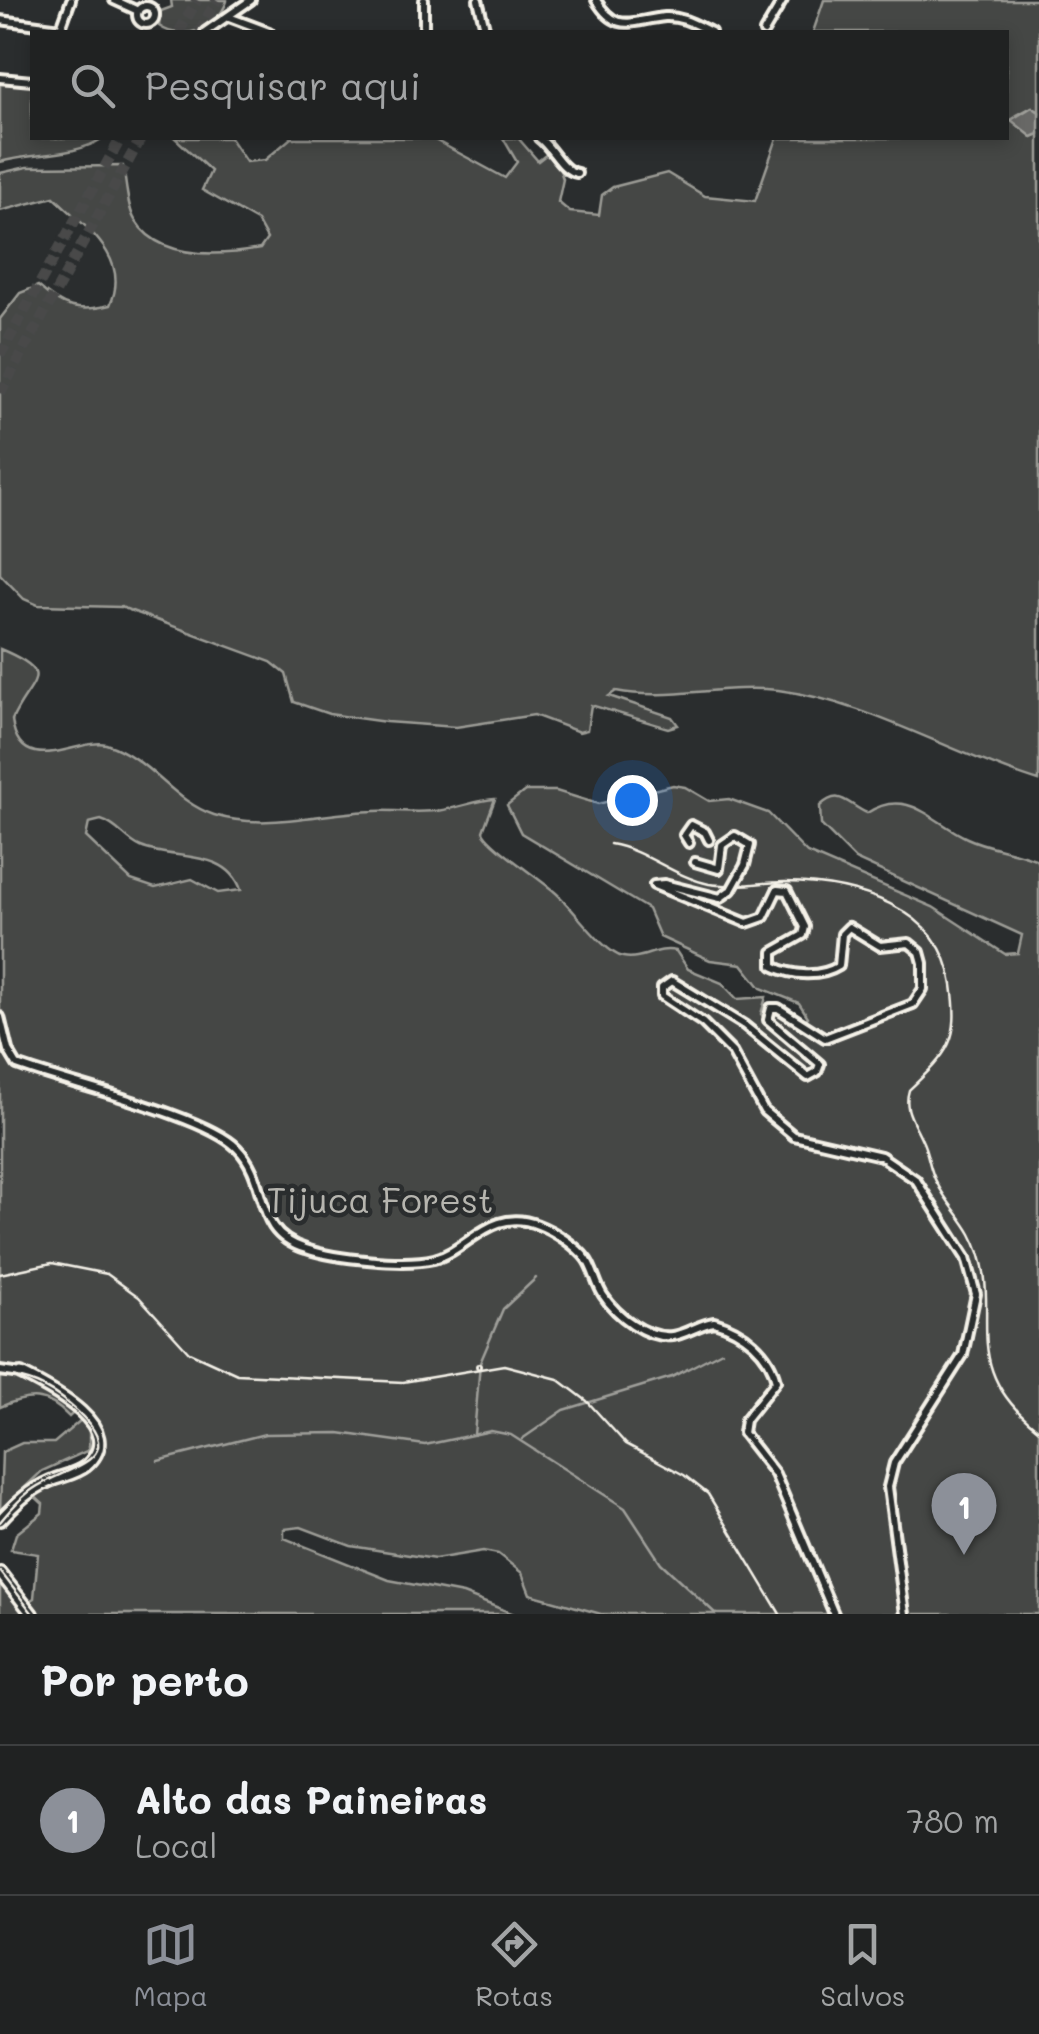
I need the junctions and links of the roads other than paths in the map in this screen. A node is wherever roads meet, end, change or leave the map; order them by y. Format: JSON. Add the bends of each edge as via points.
{"nodes":[{"id":1,"x":71,"y":0,"type":"edge"},
{"id":2,"x":114,"y":0,"type":"edge"},
{"id":3,"x":252,"y":0,"type":"edge"},
{"id":4,"x":424,"y":0,"type":"edge"},
{"id":5,"x":478,"y":0,"type":"edge"},
{"id":6,"x":596,"y":0,"type":"edge"},
{"id":7,"x":784,"y":0,"type":"edge"},
{"id":8,"x":138,"y":11,"type":"dead end"},
{"id":9,"x":227,"y":17,"type":"junction"},
{"id":10,"x":0,"y":20,"type":"edge"},
{"id":11,"x":209,"y":30,"type":"edge"},
{"id":12,"x":263,"y":30,"type":"edge"},
{"id":13,"x":424,"y":30,"type":"edge"},
{"id":14,"x":486,"y":30,"type":"edge"},
{"id":15,"x":707,"y":30,"type":"edge"},
{"id":16,"x":765,"y":30,"type":"edge"},
{"id":17,"x":0,"y":78,"type":"edge"},
{"id":18,"x":30,"y":81,"type":"edge"},
{"id":19,"x":542,"y":140,"type":"edge"},
{"id":20,"x":578,"y":173,"type":"dead end"},
{"id":21,"x":708,"y":840,"type":"dead end"},
{"id":22,"x":689,"y":843,"type":"dead end"},
{"id":23,"x":695,"y":862,"type":"dead end"},
{"id":24,"x":0,"y":1017,"type":"edge"},
{"id":25,"x":0,"y":1373,"type":"edge"},
{"id":26,"x":21,"y":1374,"type":"joint"},
{"id":27,"x":0,"y":1520,"type":"edge"},
{"id":28,"x":0,"y":1573,"type":"edge"},
{"id":29,"x":32,"y":1614,"type":"edge"},
{"id":30,"x":834,"y":1614,"type":"edge"},
{"id":31,"x":905,"y":1614,"type":"edge"}],
"edges":[{"from":1,"to":10,"type":"street","via":[[61,28]]},
{"from":2,"to":8,"type":"street"},
{"from":3,"to":9,"type":"street"},
{"from":4,"to":13,"type":"street"},
{"from":5,"to":14,"type":"street"},
{"from":6,"to":15,"type":"street","via":[[613,22],[625,26],[664,17]]},
{"from":7,"to":16,"type":"street"},
{"from":9,"to":11,"type":"street"},
{"from":9,"to":12,"type":"street"},
{"from":17,"to":18,"type":"street"},
{"from":19,"to":20,"type":"street"},
{"from":21,"to":22,"type":"street","via":[[691,826],[684,836]]},
{"from":23,"to":31,"type":"street","bridge":true,"via":[[719,869],[722,845],[735,836],[750,845],[731,890],[720,898],[654,886],[747,923],[764,917],[777,890],[787,891],[805,927],[772,952],[773,966],[783,971],[821,974],[839,966],[842,934],[850,926],[880,946],[909,943],[920,952],[923,988],[913,1004],[836,1038],[815,1035],[771,1008],[768,1020],[820,1064],[808,1077],[690,990],[672,981],[662,988],[662,996],[732,1052],[764,1111],[794,1136],[880,1156],[916,1180],[966,1258],[976,1294],[963,1355],[894,1463],[888,1486]]},
{"from":24,"to":30,"type":"street","via":[[17,1065],[192,1124],[238,1148],[254,1174],[268,1224],[286,1241],[352,1257],[431,1260],[491,1226],[531,1222],[576,1249],[620,1316],[652,1334],[670,1336],[714,1322],[743,1336],[762,1351],[776,1381],[745,1420],[743,1433],[782,1488]]},
{"from":25,"to":26,"type":"street"},
{"from":26,"to":27,"type":"street","via":[[86,1416],[99,1444],[86,1466],[26,1494]]},
{"from":28,"to":29,"type":"street"}]}
